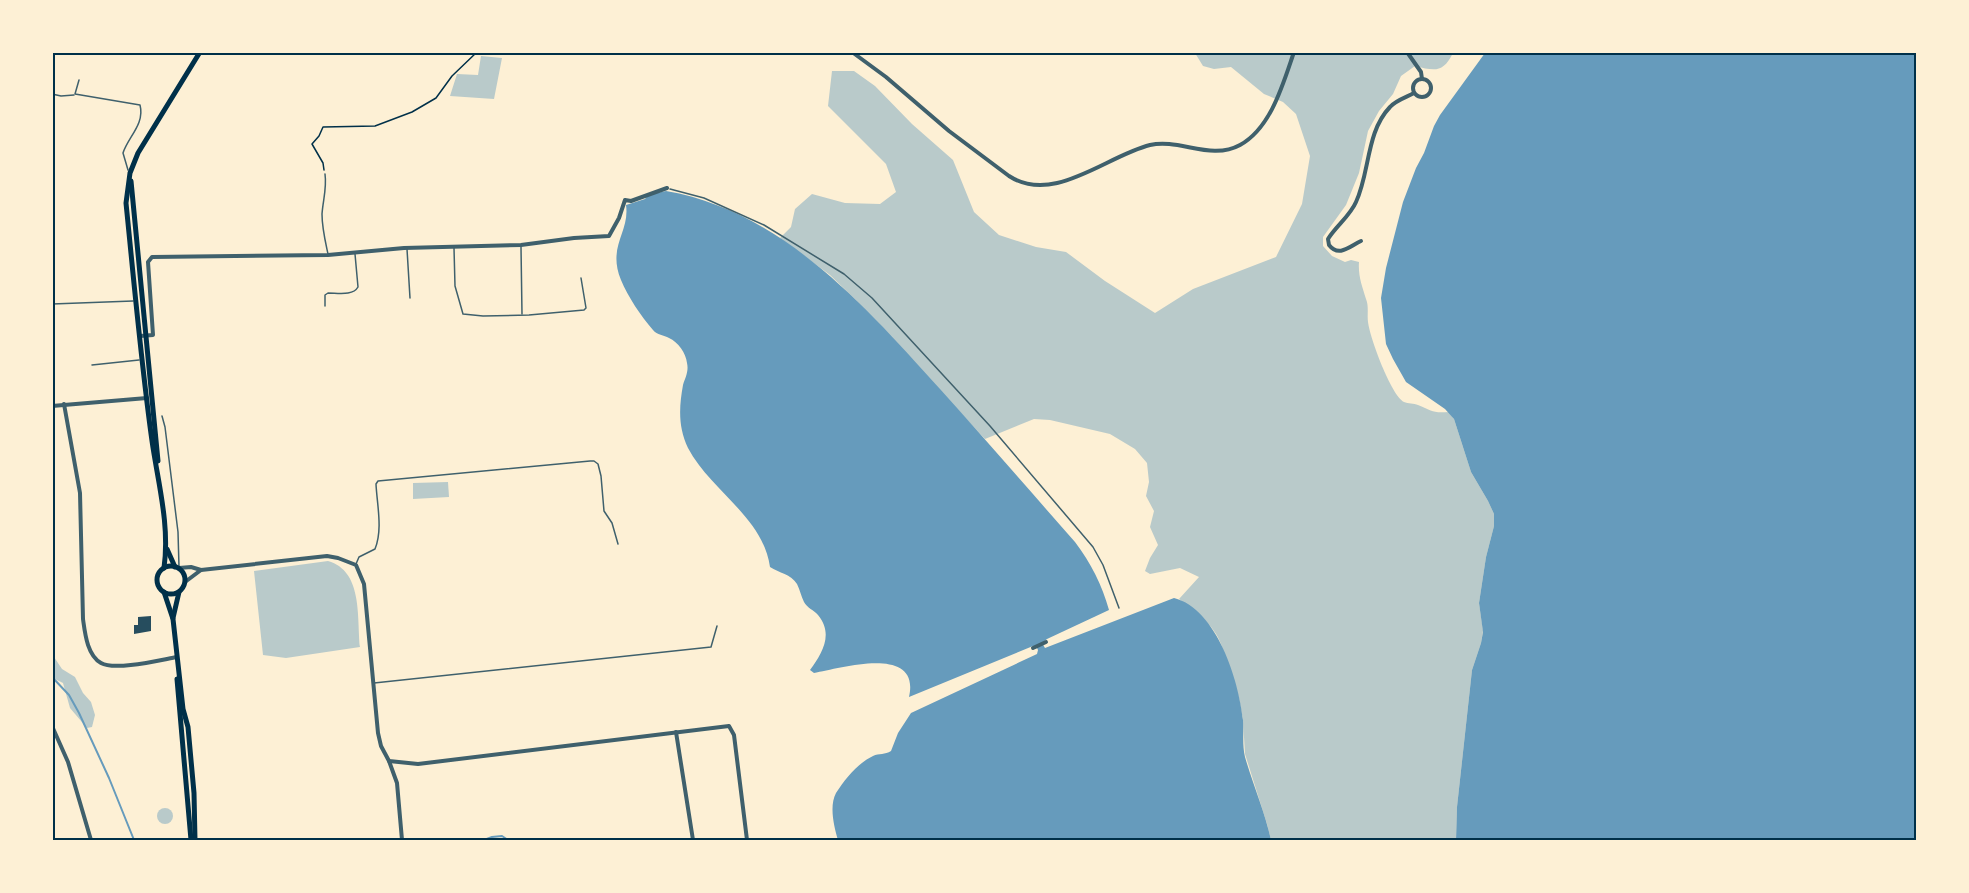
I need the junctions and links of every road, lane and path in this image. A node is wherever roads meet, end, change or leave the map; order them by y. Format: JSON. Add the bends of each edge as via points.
{"nodes":[{"id":1,"x":200,"y":52,"type":"edge"},
{"id":2,"x":477,"y":52,"type":"edge"},
{"id":3,"x":852,"y":52,"type":"edge"},
{"id":4,"x":1294,"y":52,"type":"edge"},
{"id":5,"x":1407,"y":52,"type":"edge"},
{"id":6,"x":1422,"y":79,"type":"junction"},
{"id":7,"x":79,"y":80,"type":"dead end"},
{"id":8,"x":1414,"y":93,"type":"junction"},
{"id":9,"x":52,"y":94,"type":"edge"},
{"id":10,"x":75,"y":94,"type":"junction"},
{"id":11,"x":130,"y":173,"type":"junction"},
{"id":12,"x":325,"y":174,"type":"joint"},
{"id":13,"x":667,"y":188,"type":"joint"},
{"id":14,"x":1361,"y":241,"type":"dead end"},
{"id":15,"x":521,"y":245,"type":"junction"},
{"id":16,"x":454,"y":246,"type":"junction"},
{"id":17,"x":407,"y":248,"type":"junction"},
{"id":18,"x":354,"y":253,"type":"junction"},
{"id":19,"x":328,"y":255,"type":"junction"},
{"id":20,"x":581,"y":278,"type":"dead end"},
{"id":21,"x":410,"y":298,"type":"dead end"},
{"id":22,"x":143,"y":300,"type":"junction"},
{"id":23,"x":52,"y":304,"type":"edge"},
{"id":24,"x":325,"y":306,"type":"dead end"},
{"id":25,"x":522,"y":315,"type":"junction"},
{"id":26,"x":143,"y":336,"type":"junction"},
{"id":27,"x":143,"y":360,"type":"junction"},
{"id":28,"x":92,"y":364,"type":"dead end"},
{"id":29,"x":148,"y":398,"type":"junction"},
{"id":30,"x":64,"y":404,"type":"junction"},
{"id":31,"x":52,"y":406,"type":"edge"},
{"id":32,"x":162,"y":416,"type":"dead end"},
{"id":33,"x":158,"y":468,"type":"junction"},
{"id":34,"x":618,"y":544,"type":"dead end"},
{"id":35,"x":167,"y":548,"type":"junction"},
{"id":36,"x":356,"y":565,"type":"junction"},
{"id":37,"x":177,"y":567,"type":"junction"},
{"id":38,"x":164,"y":568,"type":"junction"},
{"id":39,"x":201,"y":570,"type":"junction"},
{"id":40,"x":185,"y":582,"type":"junction"},
{"id":41,"x":164,"y":592,"type":"junction"},
{"id":42,"x":179,"y":592,"type":"junction"},
{"id":43,"x":1119,"y":608,"type":"dead end"},
{"id":44,"x":173,"y":619,"type":"junction"},
{"id":45,"x":717,"y":626,"type":"dead end"},
{"id":46,"x":1046,"y":642,"type":"dead end"},
{"id":47,"x":1034,"y":648,"type":"dead end"},
{"id":48,"x":177,"y":657,"type":"junction"},
{"id":49,"x":177,"y":666,"type":"junction"},
{"id":50,"x":373,"y":683,"type":"junction"},
{"id":51,"x":52,"y":726,"type":"edge"},
{"id":52,"x":676,"y":732,"type":"junction"},
{"id":53,"x":389,"y":761,"type":"junction"},
{"id":54,"x":91,"y":840,"type":"edge"},
{"id":55,"x":190,"y":840,"type":"edge"},
{"id":56,"x":195,"y":840,"type":"edge"},
{"id":57,"x":402,"y":840,"type":"edge"},
{"id":58,"x":693,"y":840,"type":"edge"},
{"id":59,"x":747,"y":840,"type":"edge"}],
"edges":[{"from":1,"to":11,"type":"main road","via":[[138,153]]},
{"from":2,"to":12,"type":"path","via":[[436,98],[412,112],[375,126],[323,127],[312,144]]},
{"from":3,"to":4,"type":"street","via":[[1009,176],[1044,185],[1085,173],[1152,144],[1165,142],[1224,151],[1240,145],[1269,114]]},
{"from":5,"to":6,"type":"street"},
{"from":6,"to":8,"type":"street","via":[[1414,83]]},
{"from":6,"to":8,"type":"street","via":[[1429,82],[1429,92],[1424,96]]},
{"from":7,"to":10,"type":"lane"},
{"from":8,"to":14,"type":"street","via":[[1391,106],[1381,120],[1355,205],[1328,239],[1336,251]]},
{"from":9,"to":10,"type":"lane"},
{"from":10,"to":11,"type":"lane","via":[[140,105],[140,120],[123,153]]},
{"from":11,"to":22,"type":"main road"},
{"from":11,"to":22,"type":"main road","via":[[126,203],[135,288]]},
{"from":12,"to":19,"type":"lane","via":[[322,214]]},
{"from":13,"to":15,"type":"street","via":[[625,200],[609,236]]},
{"from":13,"to":43,"type":"lane","via":[[704,198],[764,225],[844,274],[872,298],[990,426],[1093,547]]},
{"from":15,"to":16,"type":"street"},
{"from":15,"to":25,"type":"lane"},
{"from":16,"to":17,"type":"street"},
{"from":16,"to":25,"type":"lane","via":[[455,286],[463,314]]},
{"from":17,"to":18,"type":"street"},
{"from":17,"to":21,"type":"lane"},
{"from":18,"to":19,"type":"street"},
{"from":18,"to":24,"type":"lane","via":[[356,291],[328,293]]},
{"from":19,"to":22,"type":"street","via":[[152,257]]},
{"from":20,"to":25,"type":"lane","via":[[584,310]]},
{"from":22,"to":23,"type":"lane"},
{"from":22,"to":26,"type":"main road"},
{"from":26,"to":27,"type":"main road"},
{"from":26,"to":33,"type":"main road"},
{"from":27,"to":28,"type":"lane"},
{"from":27,"to":29,"type":"main road"},
{"from":29,"to":30,"type":"street"},
{"from":29,"to":33,"type":"main road"},
{"from":30,"to":31,"type":"street"},
{"from":30,"to":48,"type":"street","via":[[78,474],[83,619],[89,646],[94,657],[108,665]]},
{"from":32,"to":37,"type":"lane","via":[[178,532]]},
{"from":33,"to":35,"type":"main road"},
{"from":34,"to":36,"type":"lane","via":[[604,511],[598,464],[590,461],[378,481],[377,546],[359,557]]},
{"from":35,"to":37,"type":"main road"},
{"from":35,"to":38,"type":"main road"},
{"from":36,"to":39,"type":"street","via":[[327,556]]},
{"from":36,"to":50,"type":"street","via":[[364,584]]},
{"from":37,"to":38,"type":"main road"},
{"from":37,"to":39,"type":"street"},
{"from":37,"to":40,"type":"main road"},
{"from":38,"to":41,"type":"main road","via":[[157,578]]},
{"from":39,"to":40,"type":"street"},
{"from":40,"to":42,"type":"main road"},
{"from":41,"to":42,"type":"main road"},
{"from":41,"to":44,"type":"main road"},
{"from":42,"to":44,"type":"main road"},
{"from":44,"to":48,"type":"main road"},
{"from":45,"to":50,"type":"lane","via":[[711,647]]},
{"from":46,"to":47,"type":"street"},
{"from":48,"to":49,"type":"main road"},
{"from":49,"to":55,"type":"main road"},
{"from":49,"to":56,"type":"main road","via":[[188,727]]},
{"from":50,"to":53,"type":"street","via":[[378,733]]},
{"from":51,"to":54,"type":"street","via":[[68,762]]},
{"from":52,"to":53,"type":"street","via":[[418,764]]},
{"from":52,"to":58,"type":"street"},
{"from":52,"to":59,"type":"street","via":[[729,726],[734,735]]},
{"from":53,"to":57,"type":"street","via":[[397,783]]}]}
